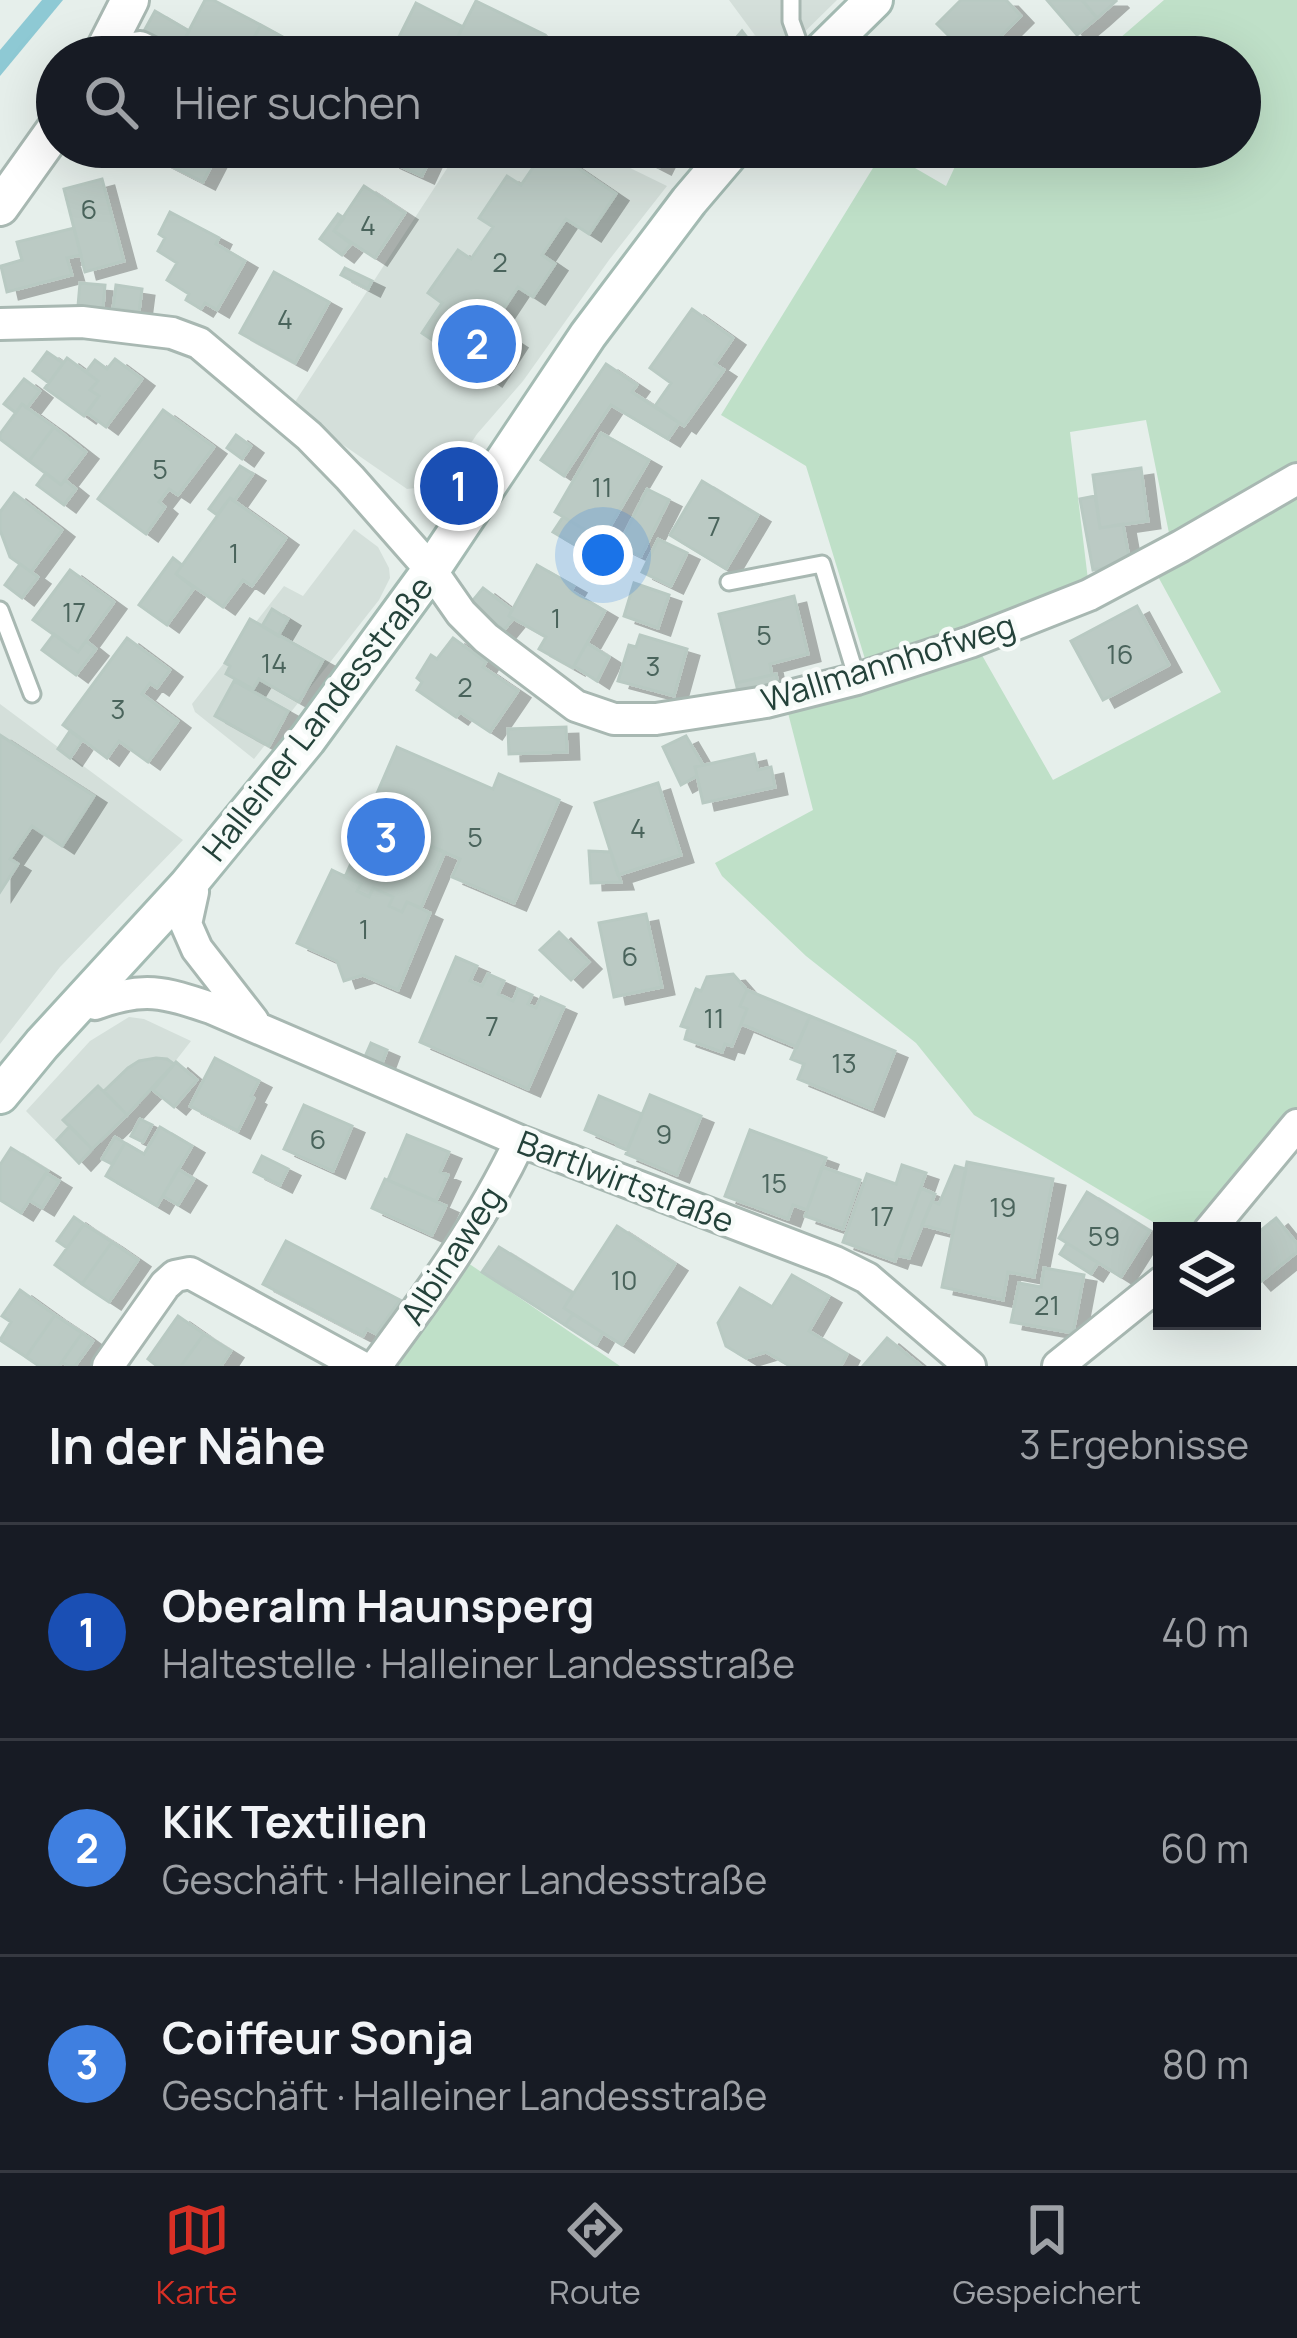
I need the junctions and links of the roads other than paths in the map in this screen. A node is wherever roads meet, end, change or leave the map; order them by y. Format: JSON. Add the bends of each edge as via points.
{"nodes":[{"id":1,"x":130,"y":0,"type":"edge"},
{"id":2,"x":790,"y":0,"type":"edge"},
{"id":3,"x":874,"y":0,"type":"edge"},
{"id":4,"x":111,"y":36,"type":"edge"},
{"id":5,"x":796,"y":36,"type":"edge"},
{"id":6,"x":837,"y":36,"type":"edge"},
{"id":7,"x":36,"y":157,"type":"edge"},
{"id":8,"x":717,"y":168,"type":"edge"},
{"id":9,"x":0,"y":207,"type":"edge"},
{"id":10,"x":0,"y":323,"type":"edge"},
{"id":11,"x":1297,"y":479,"type":"edge"},
{"id":12,"x":439,"y":558,"type":"junction"},
{"id":13,"x":729,"y":582,"type":"dead end"},
{"id":14,"x":0,"y":610,"type":"edge"},
{"id":15,"x":857,"y":679,"type":"junction"},
{"id":16,"x":32,"y":694,"type":"dead end"},
{"id":17,"x":187,"y":886,"type":"junction"},
{"id":18,"x":86,"y":997,"type":"junction"},
{"id":19,"x":260,"y":1030,"type":"junction"},
{"id":20,"x":0,"y":1095,"type":"edge"},
{"id":21,"x":1297,"y":1125,"type":"edge"},
{"id":22,"x":520,"y":1141,"type":"junction"},
{"id":23,"x":1216,"y":1222,"type":"edge"},
{"id":24,"x":1153,"y":1289,"type":"edge"},
{"id":25,"x":108,"y":1366,"type":"edge"},
{"id":26,"x":360,"y":1366,"type":"edge"},
{"id":27,"x":376,"y":1366,"type":"edge"},
{"id":28,"x":970,"y":1366,"type":"edge"},
{"id":29,"x":1058,"y":1366,"type":"edge"}],
"edges":[{"from":1,"to":4,"type":"main road"},
{"from":2,"to":5,"type":"lane"},
{"from":3,"to":6,"type":"main road"},
{"from":7,"to":9,"type":"main road"},
{"from":8,"to":12,"type":"main road","name":"Halleiner Landesstraße","via":[[588,335]]},
{"from":10,"to":12,"type":"street","name":"Wallmannhofweg","via":[[82,322],[199,343]]},
{"from":11,"to":15,"type":"street","name":"Wallmannhofweg","via":[[1089,595]]},
{"from":12,"to":15,"type":"street","name":"Wallmannhofweg","via":[[460,613],[486,638],[576,706],[614,718],[766,702]]},
{"from":12,"to":17,"type":"main road","name":"Halleiner Landesstraße","via":[[308,740]]},
{"from":13,"to":15,"type":"lane","via":[[822,564]]},
{"from":14,"to":16,"type":"lane"},
{"from":17,"to":18,"type":"main road","name":"Halleiner Landesstraße"},
{"from":17,"to":19,"type":"street","name":"Bartlwirtstraße","via":[[193,892],[186,924],[196,949]]},
{"from":18,"to":19,"type":"street","name":"Bartlwirtstraße","via":[[94,1004],[128,992],[167,994]]},
{"from":18,"to":20,"type":"main road","name":"Halleiner Landesstraße"},
{"from":19,"to":22,"type":"street","name":"Bartlwirtstraße"},
{"from":21,"to":23,"type":"street"},
{"from":22,"to":27,"type":"street","name":"Albinaweg","via":[[448,1268]]},
{"from":22,"to":28,"type":"street","name":"Bartlwirtstraße","via":[[866,1277]]},
{"from":24,"to":29,"type":"street"},
{"from":25,"to":26,"type":"street","via":[[165,1285],[190,1274]]}]}
